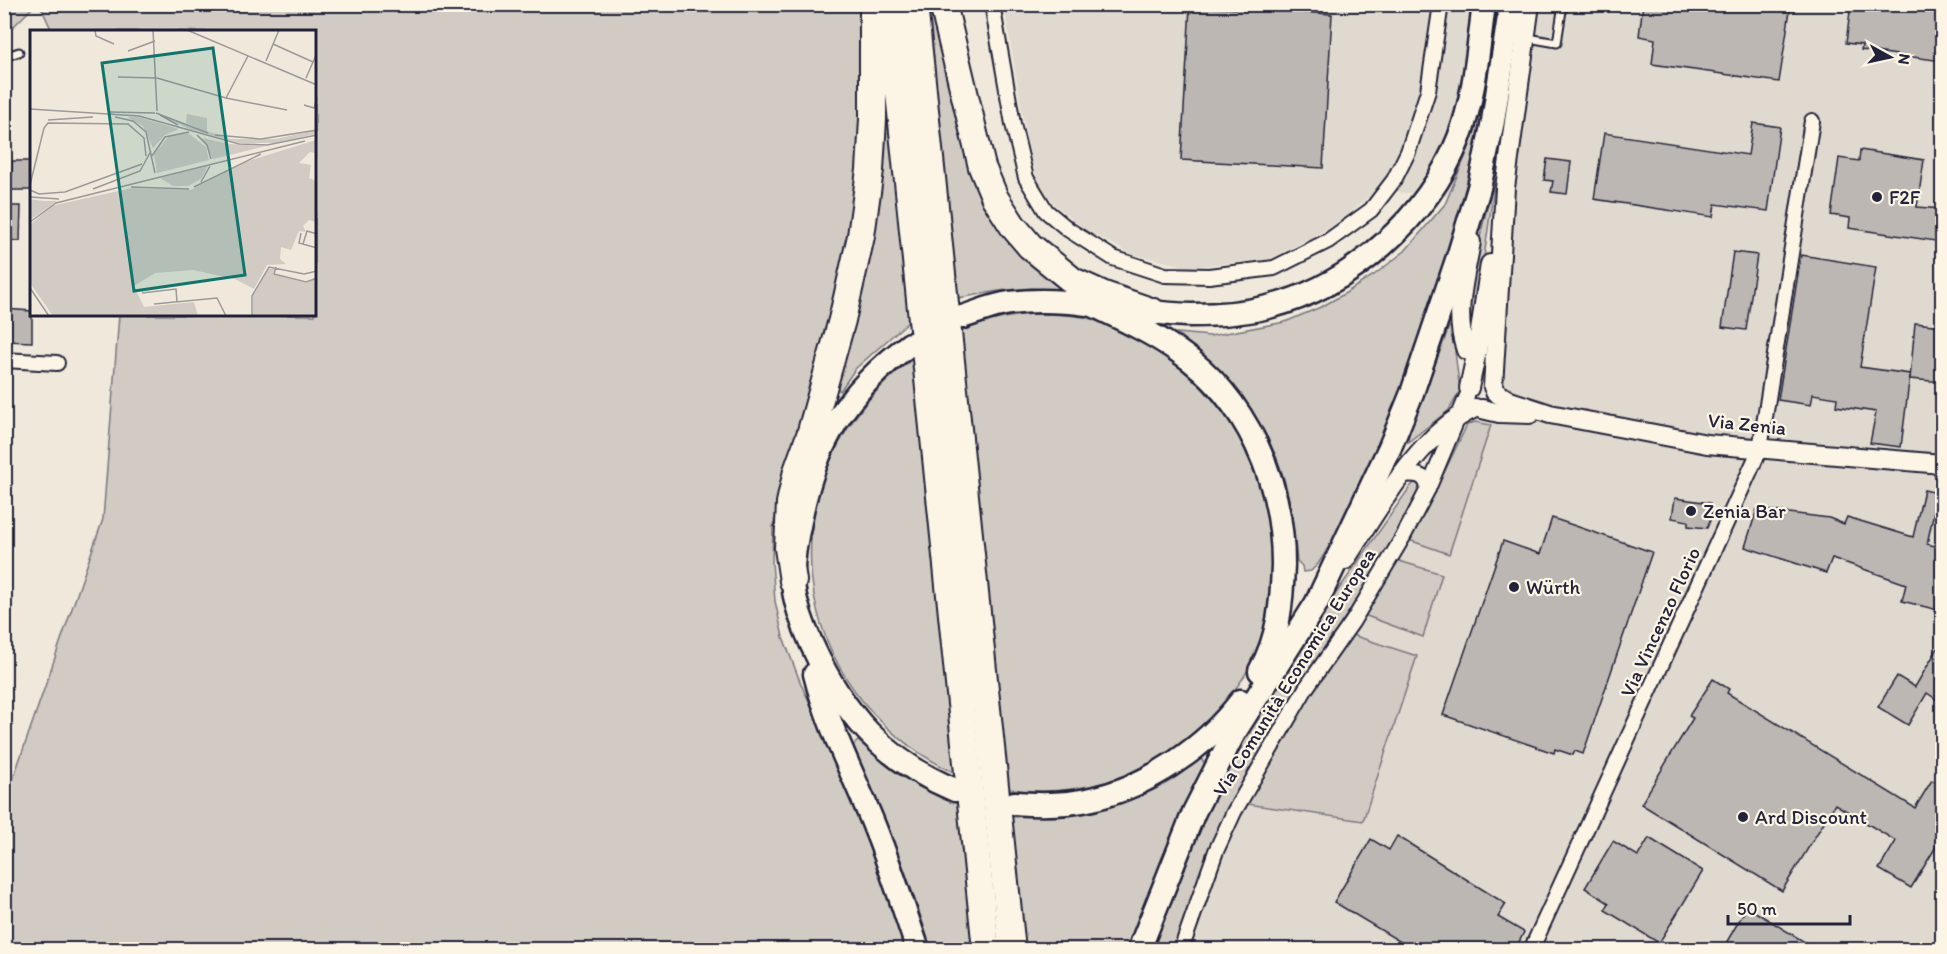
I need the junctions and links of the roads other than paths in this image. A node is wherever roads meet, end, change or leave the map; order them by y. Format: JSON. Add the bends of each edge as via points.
{"nodes":[{"id":1,"x":873,"y":4,"type":"edge"},
{"id":2,"x":890,"y":4,"type":"edge"},
{"id":3,"x":914,"y":4,"type":"edge"},
{"id":4,"x":943,"y":4,"type":"edge"},
{"id":5,"x":992,"y":4,"type":"edge"},
{"id":6,"x":1441,"y":4,"type":"edge"},
{"id":7,"x":1484,"y":4,"type":"edge"},
{"id":8,"x":1510,"y":4,"type":"edge"},
{"id":9,"x":1530,"y":4,"type":"edge"},
{"id":10,"x":1563,"y":4,"type":"edge"},
{"id":11,"x":1529,"y":38,"type":"junction"},
{"id":12,"x":19,"y":52,"type":"dead end"},
{"id":13,"x":4,"y":57,"type":"edge"},
{"id":14,"x":1812,"y":121,"type":"dead end"},
{"id":15,"x":1479,"y":188,"type":"junction"},
{"id":16,"x":1505,"y":188,"type":"junction"},
{"id":17,"x":1093,"y":305,"type":"junction"},
{"id":18,"x":1153,"y":312,"type":"junction"},
{"id":19,"x":962,"y":317,"type":"dead end"},
{"id":20,"x":910,"y":344,"type":"dead end"},
{"id":21,"x":1473,"y":355,"type":"junction"},
{"id":22,"x":4,"y":360,"type":"edge"},
{"id":23,"x":57,"y":363,"type":"dead end"},
{"id":24,"x":1492,"y":387,"type":"junction"},
{"id":25,"x":1471,"y":403,"type":"junction"},
{"id":26,"x":1550,"y":414,"type":"junction"},
{"id":27,"x":1760,"y":449,"type":"junction"},
{"id":28,"x":1942,"y":464,"type":"edge"},
{"id":29,"x":1401,"y":475,"type":"junction"},
{"id":30,"x":1428,"y":489,"type":"junction"},
{"id":31,"x":793,"y":581,"type":"junction"},
{"id":32,"x":1316,"y":604,"type":"junction"},
{"id":33,"x":803,"y":626,"type":"junction"},
{"id":34,"x":1300,"y":630,"type":"junction"},
{"id":35,"x":1263,"y":666,"type":"junction"},
{"id":36,"x":1248,"y":693,"type":"junction"},
{"id":37,"x":1234,"y":734,"type":"junction"},
{"id":38,"x":955,"y":790,"type":"dead end"},
{"id":39,"x":1014,"y":803,"type":"dead end"},
{"id":40,"x":918,"y":950,"type":"edge"},
{"id":41,"x":986,"y":950,"type":"edge"},
{"id":42,"x":1012,"y":950,"type":"edge"},
{"id":43,"x":1139,"y":950,"type":"edge"},
{"id":44,"x":1181,"y":950,"type":"edge"},
{"id":45,"x":1531,"y":950,"type":"edge"}],
"edges":[{"from":1,"to":31,"type":"highway","via":[[873,119],[861,236],[790,503],[788,548]]},
{"from":2,"to":41,"type":"highway"},
{"from":3,"to":42,"type":"highway"},
{"from":4,"to":18,"type":"highway","via":[[982,167],[1013,226],[1030,246],[1073,281]]},
{"from":5,"to":6,"type":"street","via":[[1012,124],[1026,178],[1046,211],[1113,258],[1165,275],[1209,276],[1274,268],[1328,241],[1371,210],[1394,180],[1408,152],[1428,91]]},
{"from":7,"to":18,"type":"main road","via":[[1473,83],[1460,136],[1449,163],[1426,198],[1389,240],[1344,274],[1270,307],[1192,315]]},
{"from":8,"to":15,"type":"main road"},
{"from":9,"to":11,"type":"street"},
{"from":10,"to":11,"type":"lane","via":[[1557,44]]},
{"from":11,"to":16,"type":"street"},
{"from":12,"to":13,"type":"lane"},
{"from":14,"to":27,"type":"street","name":"Via Vincenzo Florio"},
{"from":15,"to":21,"type":"street","via":[[1460,306],[1462,337]]},
{"from":15,"to":32,"type":"main road","via":[[1412,393]]},
{"from":16,"to":21,"type":"street"},
{"from":16,"to":24,"type":"street"},
{"from":17,"to":18,"type":"main road"},
{"from":17,"to":19,"type":"main road","via":[[1010,303]]},
{"from":17,"to":35,"type":"main road","via":[[1179,351],[1228,399],[1256,444],[1272,483],[1283,545],[1280,613]]},
{"from":20,"to":31,"type":"main road","via":[[862,387],[828,435],[807,490],[797,534]]},
{"from":21,"to":24,"type":"street"},
{"from":21,"to":25,"type":"street"},
{"from":22,"to":23,"type":"street"},
{"from":24,"to":25,"type":"street","via":[[1492,404]]},
{"from":24,"to":25,"type":"street","via":[[1481,381],[1474,383]]},
{"from":24,"to":26,"type":"street","via":[[1510,401]]},
{"from":25,"to":26,"type":"street","via":[[1517,414]]},
{"from":25,"to":29,"type":"street"},
{"from":25,"to":30,"type":"street","name":"Via Comunità Economica Europea"},
{"from":26,"to":27,"type":"street","name":"Via Zenia","via":[[1707,444]]},
{"from":27,"to":28,"type":"street","name":"Via Zenia"},
{"from":27,"to":45,"type":"street","name":"Via Vincenzo Florio"},
{"from":29,"to":30,"type":"street","via":[[1424,477]]},
{"from":29,"to":32,"type":"street"},
{"from":30,"to":44,"type":"street","name":"Via Comunità Economica Europea","via":[[1353,621],[1306,688],[1251,781],[1216,851]]},
{"from":31,"to":33,"type":"main road"},
{"from":32,"to":34,"type":"main road"},
{"from":33,"to":38,"type":"main road","via":[[834,688],[862,727],[905,764]]},
{"from":33,"to":40,"type":"main road","via":[[818,689],[876,830]]},
{"from":34,"to":35,"type":"main road"},
{"from":34,"to":37,"type":"main road"},
{"from":35,"to":36,"type":"main road"},
{"from":36,"to":37,"type":"main road"},
{"from":36,"to":39,"type":"main road","via":[[1199,744],[1134,784],[1093,799]]},
{"from":37,"to":43,"type":"main road","via":[[1194,812]]}]}
